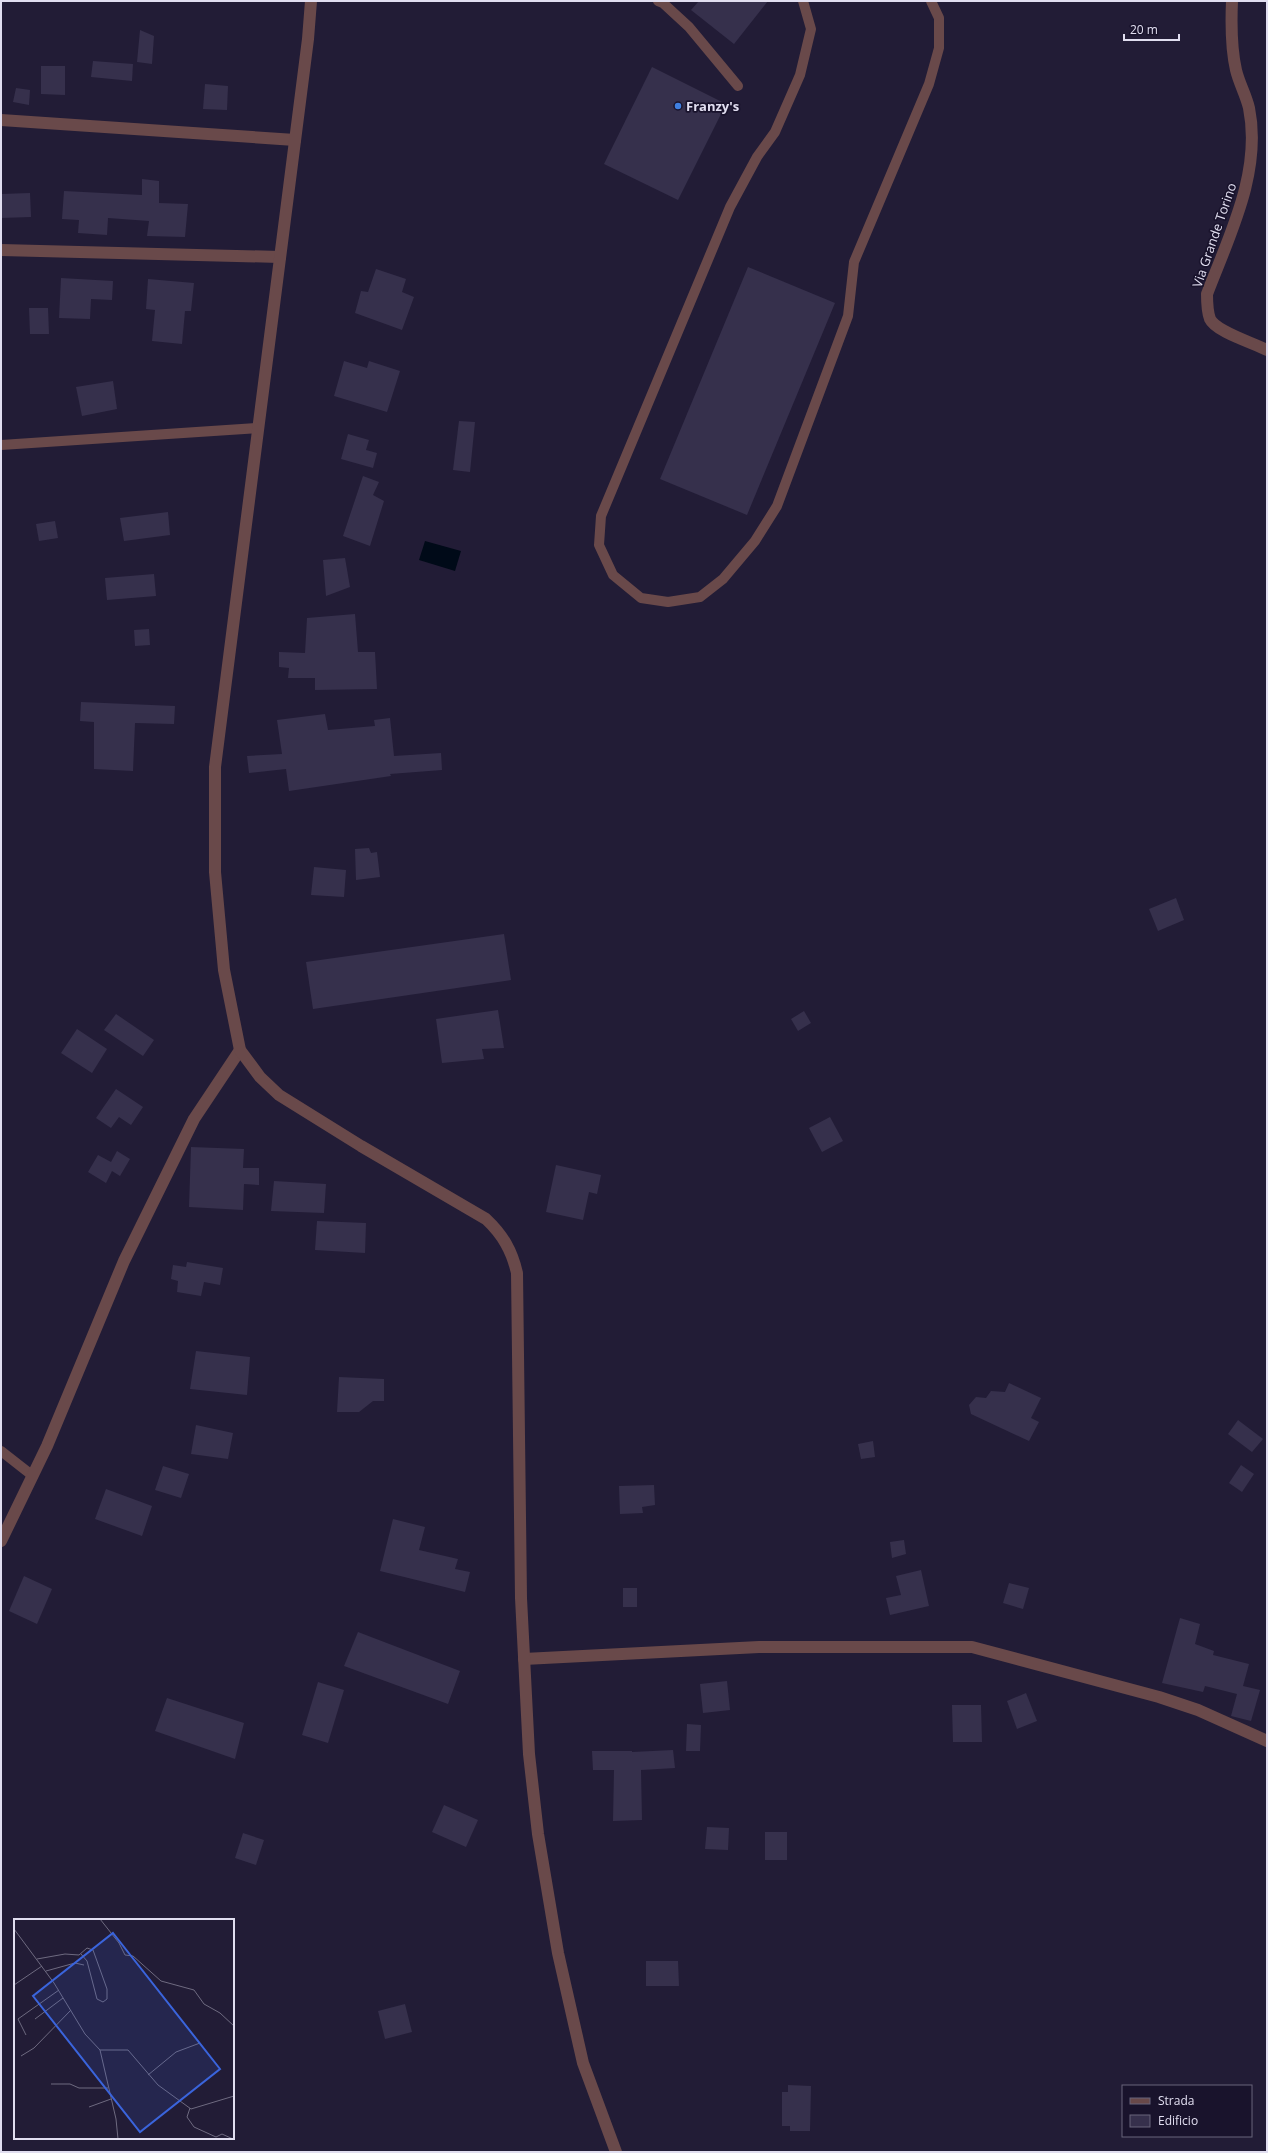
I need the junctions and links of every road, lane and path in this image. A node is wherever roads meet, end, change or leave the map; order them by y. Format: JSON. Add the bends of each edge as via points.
{"nodes":[{"id":1,"x":311,"y":1,"type":"edge"},
{"id":2,"x":658,"y":1,"type":"edge"},
{"id":3,"x":803,"y":1,"type":"edge"},
{"id":4,"x":931,"y":1,"type":"edge"},
{"id":5,"x":1232,"y":1,"type":"edge"},
{"id":6,"x":738,"y":86,"type":"dead end"},
{"id":7,"x":1,"y":120,"type":"edge"},
{"id":8,"x":295,"y":140,"type":"junction"},
{"id":9,"x":1,"y":250,"type":"edge"},
{"id":10,"x":280,"y":257,"type":"junction"},
{"id":11,"x":1267,"y":350,"type":"edge"},
{"id":12,"x":258,"y":428,"type":"junction"},
{"id":13,"x":1,"y":445,"type":"edge"},
{"id":14,"x":240,"y":1050,"type":"junction"},
{"id":15,"x":1,"y":1451,"type":"edge"},
{"id":16,"x":33,"y":1476,"type":"junction"},
{"id":17,"x":1,"y":1541,"type":"edge"},
{"id":18,"x":524,"y":1659,"type":"junction"},
{"id":19,"x":1267,"y":1741,"type":"edge"},
{"id":20,"x":616,"y":2152,"type":"edge"}],
"edges":[{"from":1,"to":8,"type":"street"},
{"from":2,"to":6,"type":"lane","via":[[689,27]]},
{"from":3,"to":4,"type":"lane","via":[[811,29],[800,75],[775,132],[757,157],[730,207],[601,516],[598,545],[612,575],[641,598],[668,602],[700,597],[723,579],[755,541],[778,506],[848,316],[854,262],[929,84],[939,48],[939,18]]},
{"from":5,"to":11,"type":"street","name":"Via Grande Torino","via":[[1231,34],[1236,71],[1249,108],[1251,142],[1247,184],[1207,294],[1207,308],[1210,320],[1219,328]]},
{"from":7,"to":8,"type":"street"},
{"from":8,"to":10,"type":"street"},
{"from":9,"to":10,"type":"street"},
{"from":10,"to":12,"type":"street"},
{"from":12,"to":13,"type":"lane"},
{"from":12,"to":14,"type":"street","via":[[215,767],[215,872],[223,963]]},
{"from":14,"to":16,"type":"street","via":[[194,1119],[124,1261],[48,1446]]},
{"from":14,"to":18,"type":"street","via":[[260,1077],[278,1095],[486,1219],[498,1230],[507,1244],[517,1273]]},
{"from":15,"to":16,"type":"lane"},
{"from":16,"to":17,"type":"street"},
{"from":18,"to":19,"type":"street","via":[[759,1647],[972,1647],[1159,1697],[1198,1710]]},
{"from":18,"to":20,"type":"street","via":[[529,1754],[538,1834],[558,1952],[583,2063]]}]}
